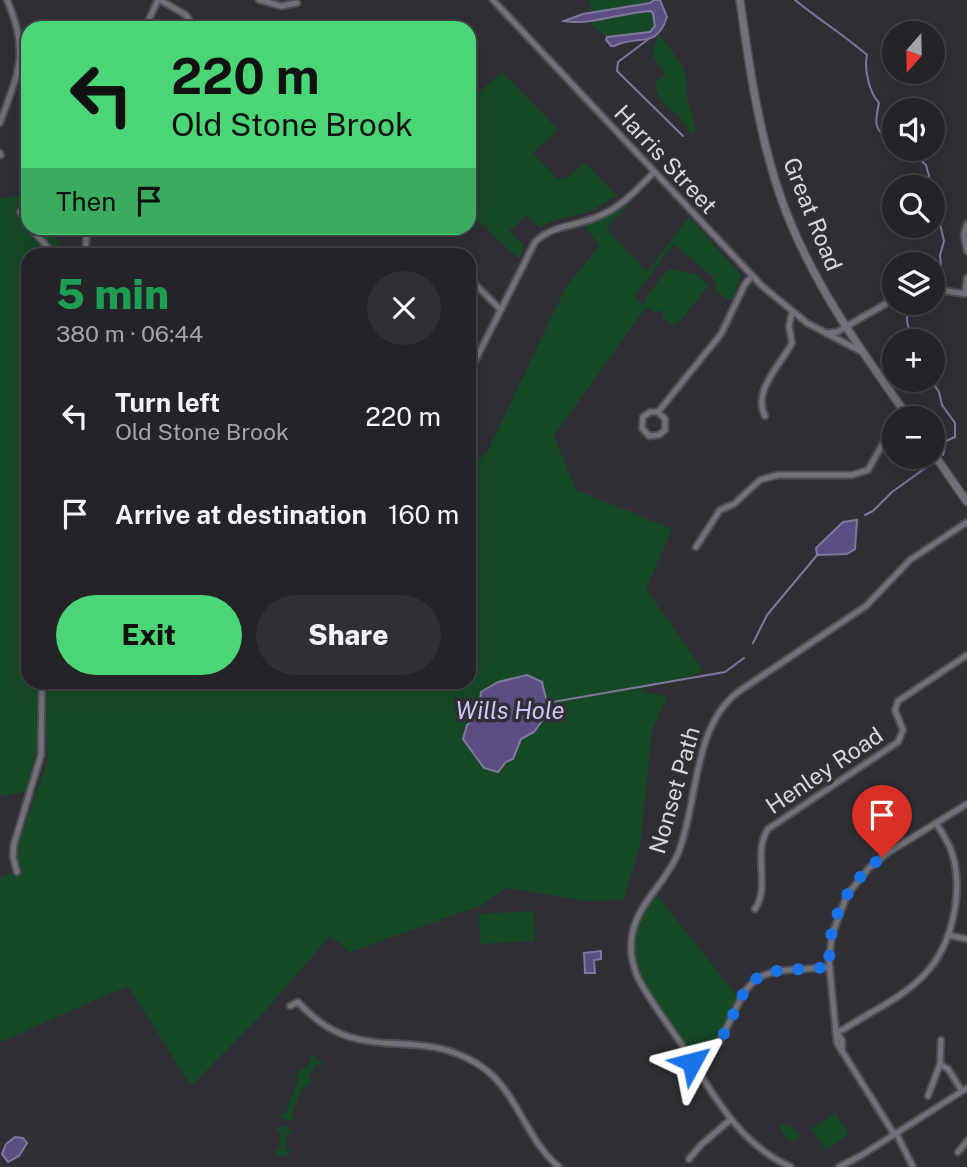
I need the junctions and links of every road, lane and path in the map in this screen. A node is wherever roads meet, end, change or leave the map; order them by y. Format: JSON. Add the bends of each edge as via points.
{"nodes":[{"id":1,"x":7,"y":0,"type":"edge"},
{"id":2,"x":159,"y":0,"type":"edge"},
{"id":3,"x":259,"y":0,"type":"edge"},
{"id":4,"x":493,"y":0,"type":"edge"},
{"id":5,"x":740,"y":0,"type":"edge"},
{"id":6,"x":297,"y":3,"type":"dead end"},
{"id":7,"x":148,"y":21,"type":"edge"},
{"id":8,"x":190,"y":21,"type":"edge"},
{"id":9,"x":19,"y":34,"type":"joint"},
{"id":10,"x":0,"y":123,"type":"edge"},
{"id":11,"x":654,"y":172,"type":"junction"},
{"id":12,"x":967,"y":224,"type":"edge"},
{"id":13,"x":967,"y":251,"type":"edge"},
{"id":14,"x":752,"y":276,"type":"junction"},
{"id":15,"x":967,"y":278,"type":"edge"},
{"id":16,"x":476,"y":285,"type":"edge"},
{"id":17,"x":945,"y":290,"type":"edge"},
{"id":18,"x":966,"y":293,"type":"edge"},
{"id":19,"x":882,"y":306,"type":"edge"},
{"id":20,"x":501,"y":310,"type":"junction"},
{"id":21,"x":792,"y":313,"type":"junction"},
{"id":22,"x":845,"y":328,"type":"junction"},
{"id":23,"x":822,"y":332,"type":"junction"},
{"id":24,"x":860,"y":351,"type":"junction"},
{"id":25,"x":476,"y":359,"type":"edge"},
{"id":26,"x":897,"y":406,"type":"edge"},
{"id":27,"x":658,"y":412,"type":"junction"},
{"id":28,"x":765,"y":416,"type":"dead end"},
{"id":29,"x":882,"y":445,"type":"edge"},
{"id":30,"x":944,"y":469,"type":"edge"},
{"id":31,"x":967,"y":502,"type":"edge"},
{"id":32,"x":967,"y":522,"type":"edge"},
{"id":33,"x":696,"y":547,"type":"dead end"},
{"id":34,"x":967,"y":655,"type":"edge"},
{"id":35,"x":42,"y":689,"type":"edge"},
{"id":36,"x":967,"y":804,"type":"edge"},
{"id":37,"x":936,"y":823,"type":"junction"},
{"id":38,"x":17,"y":872,"type":"dead end"},
{"id":39,"x":755,"y":909,"type":"dead end"},
{"id":40,"x":948,"y":935,"type":"junction"},
{"id":41,"x":967,"y":939,"type":"edge"},
{"id":42,"x":830,"y":967,"type":"junction"},
{"id":43,"x":290,"y":1006,"type":"dead end"},
{"id":44,"x":836,"y":1032,"type":"junction"},
{"id":45,"x":941,"y":1040,"type":"dead end"},
{"id":46,"x":692,"y":1062,"type":"junction"},
{"id":47,"x":940,"y":1064,"type":"junction"},
{"id":48,"x":965,"y":1089,"type":"edge"},
{"id":49,"x":928,"y":1096,"type":"dead end"},
{"id":50,"x":731,"y":1119,"type":"junction"},
{"id":51,"x":895,"y":1134,"type":"junction"},
{"id":52,"x":967,"y":1141,"type":"edge"},
{"id":53,"x":958,"y":1152,"type":"dead end"},
{"id":54,"x":689,"y":1159,"type":"dead end"},
{"id":55,"x":559,"y":1167,"type":"edge"},
{"id":56,"x":791,"y":1167,"type":"edge"},
{"id":57,"x":839,"y":1167,"type":"edge"},
{"id":58,"x":914,"y":1167,"type":"edge"}],
"edges":[{"from":1,"to":9,"type":"street"},
{"from":2,"to":7,"type":"street"},
{"from":2,"to":8,"type":"street"},
{"from":3,"to":6,"type":"street","via":[[281,6]]},
{"from":4,"to":11,"type":"street","name":"Harris Street"},
{"from":5,"to":22,"type":"main road","name":"Great Road","via":[[759,115],[777,186],[801,247]]},
{"from":9,"to":10,"type":"street","via":[[19,69]]},
{"from":11,"to":14,"type":"street","name":"Harris Street"},
{"from":11,"to":20,"type":"street","via":[[611,210],[540,237]]},
{"from":12,"to":13,"type":"street"},
{"from":14,"to":21,"type":"street","name":"Harris Street"},
{"from":14,"to":27,"type":"street","via":[[721,334]]},
{"from":15,"to":18,"type":"street"},
{"from":16,"to":20,"type":"street"},
{"from":17,"to":18,"type":"street"},
{"from":19,"to":22,"type":"street"},
{"from":20,"to":25,"type":"street"},
{"from":21,"to":23,"type":"street","name":"Harris Street"},
{"from":21,"to":28,"type":"street","via":[[792,343],[761,402]]},
{"from":22,"to":23,"type":"street"},
{"from":22,"to":24,"type":"main road","name":"Great Road"},
{"from":23,"to":24,"type":"street","name":"Harris Street"},
{"from":24,"to":26,"type":"main road","name":"Great Road"},
{"from":27,"to":27,"type":"street","via":[[642,419],[642,429],[649,436],[665,430],[665,419]]},
{"from":29,"to":33,"type":"street","via":[[868,470],[852,475],[778,475],[760,480],[734,504],[720,510]]},
{"from":30,"to":31,"type":"main road"},
{"from":32,"to":46,"type":"street","name":"Nonset Path","via":[[910,560],[866,606],[731,697],[716,716],[678,853],[641,910],[631,943],[638,978]]},
{"from":34,"to":39,"type":"street","name":"Henley Road","via":[[898,701],[895,710],[903,730],[898,742],[768,829],[763,838],[761,895]]},
{"from":35,"to":38,"type":"street","via":[[41,755],[14,844]]},
{"from":36,"to":37,"type":"street"},
{"from":37,"to":40,"type":"street","via":[[955,867]]},
{"from":37,"to":42,"type":"street","via":[[875,862],[852,888],[834,926]]},
{"from":40,"to":41,"type":"street"},
{"from":40,"to":44,"type":"street","via":[[932,965],[915,983]]},
{"from":42,"to":44,"type":"street"},
{"from":42,"to":46,"type":"street","via":[[776,971],[757,978],[744,992],[721,1040]]},
{"from":43,"to":55,"type":"street","via":[[298,1002],[327,1027],[352,1039],[436,1047],[478,1064],[508,1091],[533,1137]]},
{"from":44,"to":51,"type":"street","via":[[842,1054]]},
{"from":45,"to":47,"type":"street"},
{"from":46,"to":50,"type":"street","name":"Nonset Path"},
{"from":47,"to":48,"type":"street"},
{"from":47,"to":49,"type":"street"},
{"from":48,"to":51,"type":"street"},
{"from":50,"to":54,"type":"street"},
{"from":50,"to":56,"type":"street","name":"Nonset Path","via":[[763,1150]]},
{"from":51,"to":57,"type":"street"},
{"from":51,"to":58,"type":"street"},
{"from":52,"to":53,"type":"street"}]}
